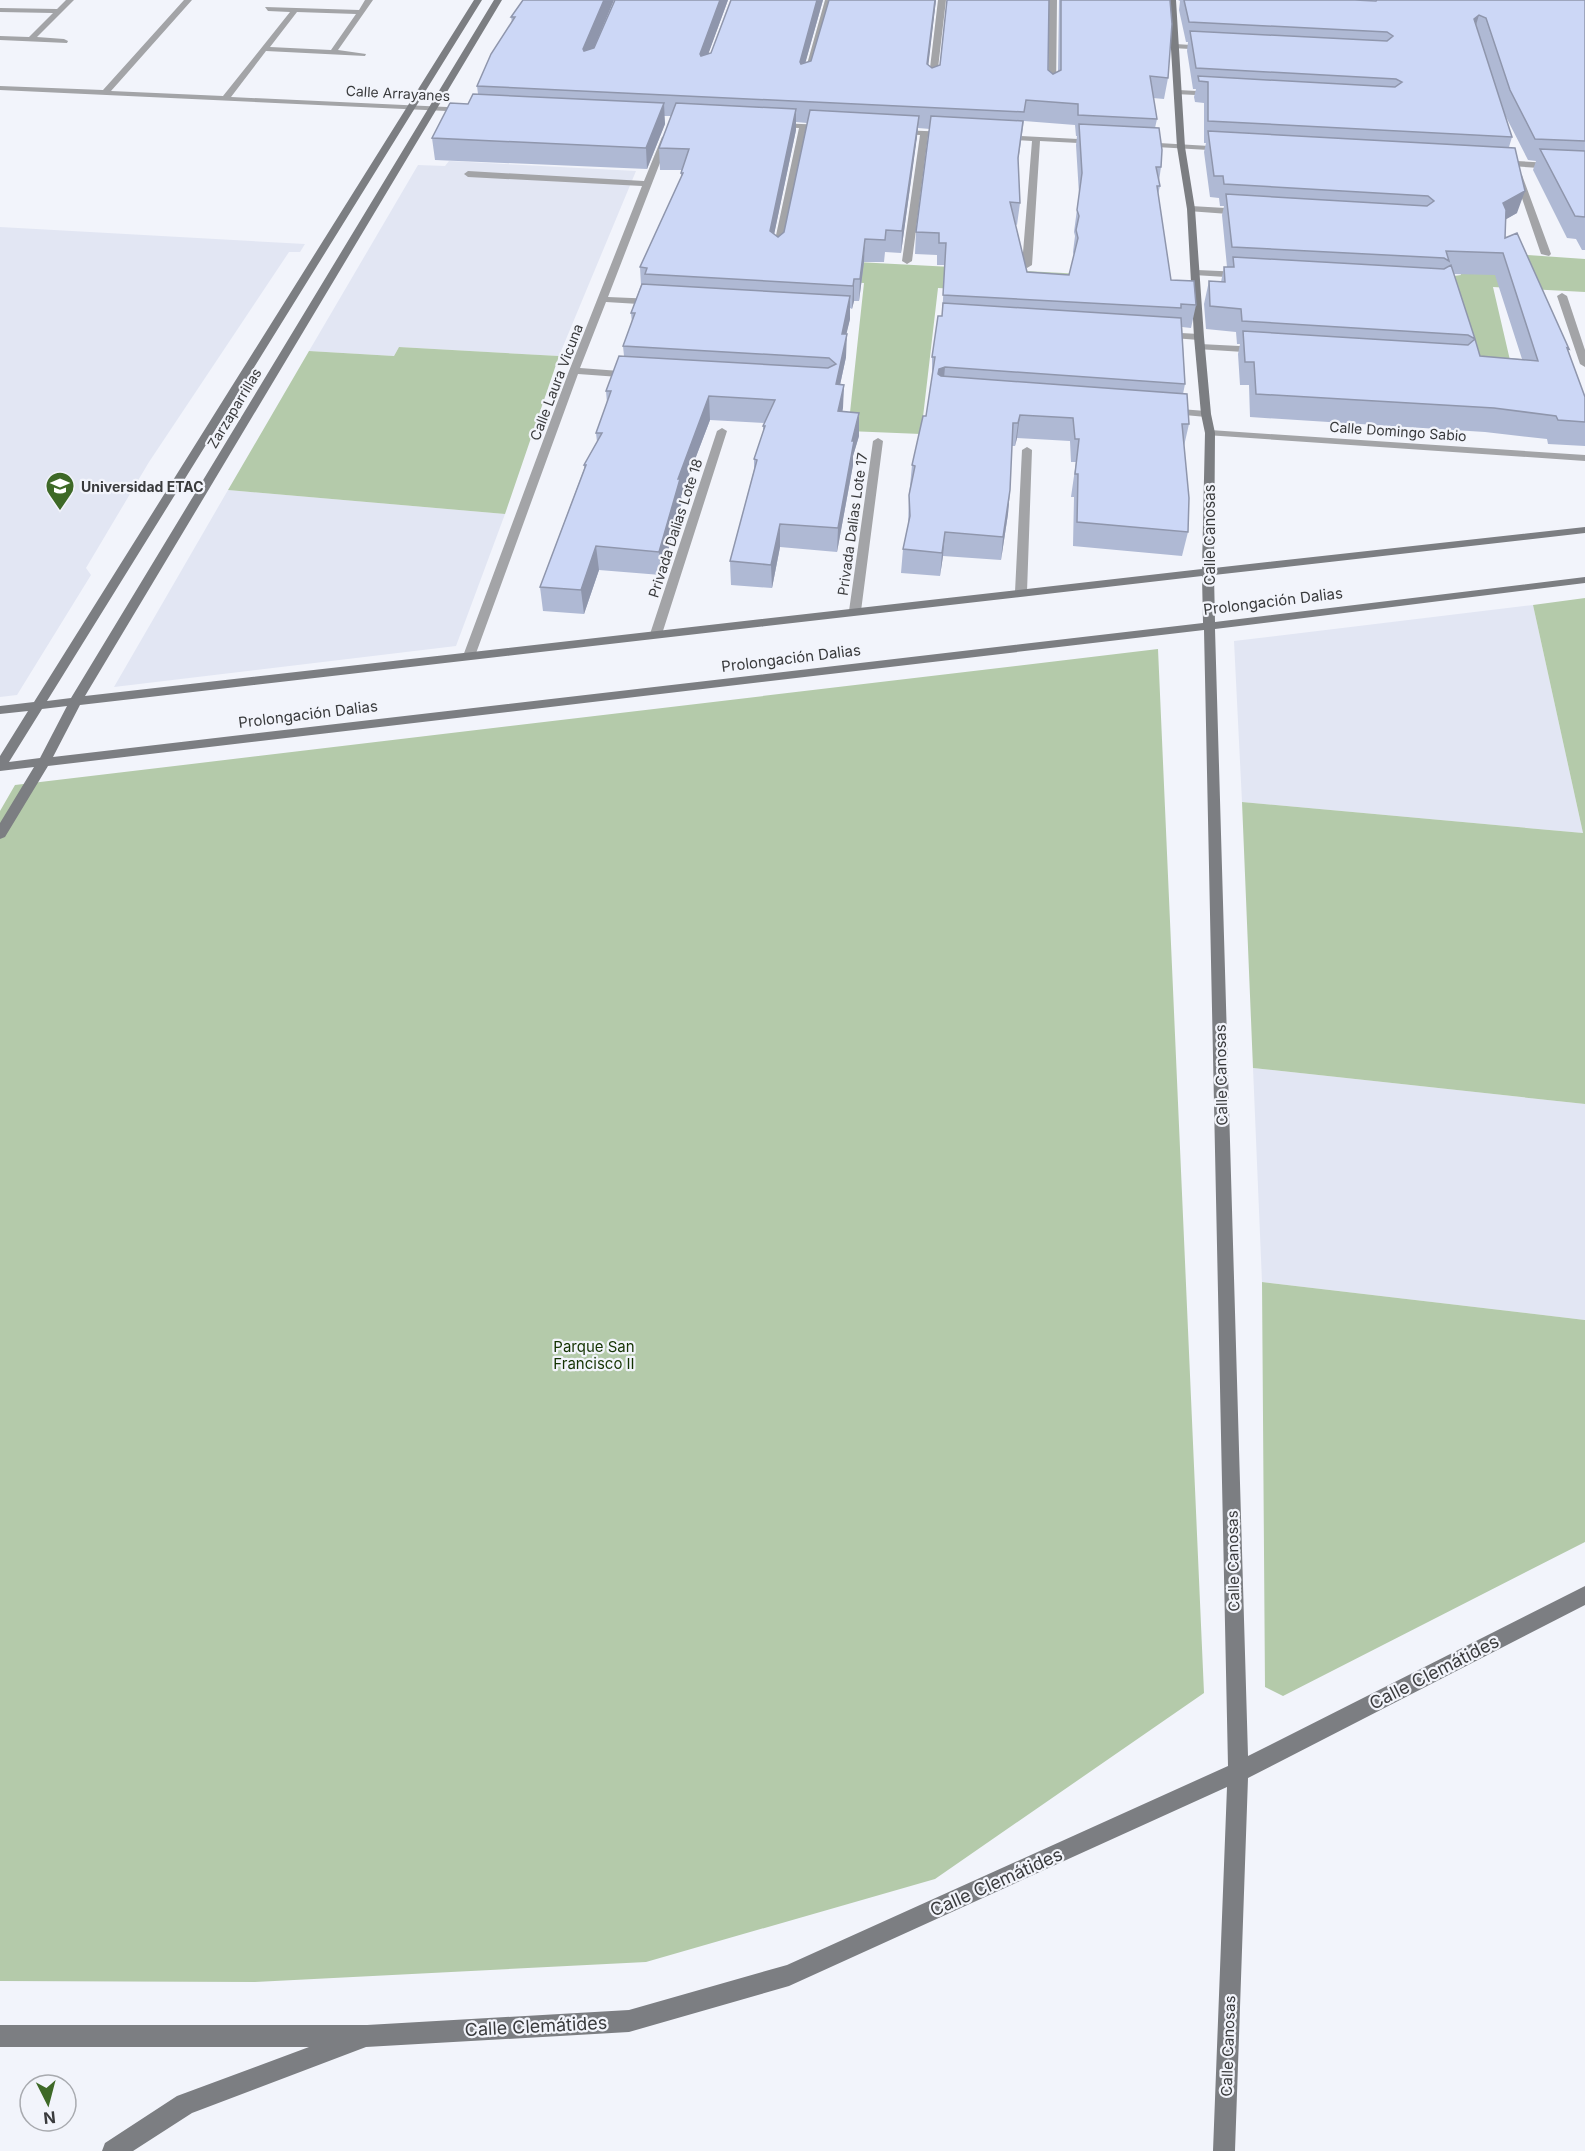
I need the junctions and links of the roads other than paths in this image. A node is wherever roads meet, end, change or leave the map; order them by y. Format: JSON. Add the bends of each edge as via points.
{"nodes":[{"id":1,"x":70,"y":0,"type":"edge"},
{"id":2,"x":188,"y":0,"type":"edge"},
{"id":3,"x":369,"y":0,"type":"edge"},
{"id":4,"x":478,"y":0,"type":"edge"},
{"id":5,"x":498,"y":0,"type":"edge"},
{"id":6,"x":829,"y":0,"type":"edge"},
{"id":7,"x":942,"y":0,"type":"edge"},
{"id":8,"x":1053,"y":0,"type":"edge"},
{"id":9,"x":1175,"y":4,"type":"edge"},
{"id":10,"x":268,"y":9,"type":"dead end"},
{"id":11,"x":0,"y":10,"type":"edge"},
{"id":12,"x":295,"y":10,"type":"junction"},
{"id":13,"x":58,"y":11,"type":"junction"},
{"id":14,"x":361,"y":12,"type":"junction"},
{"id":15,"x":0,"y":38,"type":"edge"},
{"id":16,"x":31,"y":39,"type":"junction"},
{"id":17,"x":64,"y":41,"type":"dead end"},
{"id":18,"x":1175,"y":46,"type":"junction"},
{"id":19,"x":264,"y":49,"type":"junction"},
{"id":20,"x":1221,"y":49,"type":"edge"},
{"id":21,"x":333,"y":52,"type":"junction"},
{"id":22,"x":362,"y":54,"type":"dead end"},
{"id":23,"x":805,"y":81,"type":"edge"},
{"id":24,"x":932,"y":85,"type":"edge"},
{"id":25,"x":0,"y":88,"type":"edge"},
{"id":26,"x":1052,"y":91,"type":"edge"},
{"id":27,"x":106,"y":92,"type":"junction"},
{"id":28,"x":1178,"y":92,"type":"junction"},
{"id":29,"x":1225,"y":94,"type":"edge"},
{"id":30,"x":226,"y":98,"type":"junction"},
{"id":31,"x":409,"y":107,"type":"junction"},
{"id":32,"x":433,"y":108,"type":"junction"},
{"id":33,"x":479,"y":110,"type":"edge"},
{"id":34,"x":768,"y":124,"type":"edge"},
{"id":35,"x":804,"y":126,"type":"junction"},
{"id":36,"x":836,"y":128,"type":"edge"},
{"id":37,"x":669,"y":131,"type":"edge"},
{"id":38,"x":891,"y":131,"type":"edge"},
{"id":39,"x":924,"y":133,"type":"junction"},
{"id":40,"x":958,"y":135,"type":"edge"},
{"id":41,"x":991,"y":137,"type":"edge"},
{"id":42,"x":1036,"y":139,"type":"junction"},
{"id":43,"x":1103,"y":142,"type":"edge"},
{"id":44,"x":1137,"y":144,"type":"edge"},
{"id":45,"x":1181,"y":147,"type":"junction"},
{"id":46,"x":1241,"y":150,"type":"edge"},
{"id":47,"x":1511,"y":154,"type":"edge"},
{"id":48,"x":1490,"y":163,"type":"edge"},
{"id":49,"x":1514,"y":164,"type":"junction"},
{"id":50,"x":1585,"y":168,"type":"edge"},
{"id":51,"x":468,"y":174,"type":"dead end"},
{"id":52,"x":648,"y":184,"type":"junction"},
{"id":53,"x":1191,"y":208,"type":"junction"},
{"id":54,"x":1257,"y":213,"type":"edge"},
{"id":55,"x":777,"y":254,"type":"edge"},
{"id":56,"x":1546,"y":254,"type":"dead end"},
{"id":57,"x":907,"y":261,"type":"dead end"},
{"id":58,"x":1027,"y":265,"type":"edge"},
{"id":59,"x":1197,"y":273,"type":"junction"},
{"id":60,"x":1257,"y":276,"type":"edge"},
{"id":61,"x":1562,"y":296,"type":"dead end"},
{"id":62,"x":602,"y":298,"type":"junction"},
{"id":63,"x":665,"y":303,"type":"edge"},
{"id":64,"x":1157,"y":334,"type":"edge"},
{"id":65,"x":1200,"y":342,"type":"junction"},
{"id":66,"x":1273,"y":351,"type":"edge"},
{"id":67,"x":1585,"y":364,"type":"edge"},
{"id":68,"x":574,"y":371,"type":"junction"},
{"id":69,"x":645,"y":375,"type":"edge"},
{"id":70,"x":1151,"y":410,"type":"edge"},
{"id":71,"x":1206,"y":414,"type":"junction"},
{"id":72,"x":722,"y":431,"type":"dead end"},
{"id":73,"x":1210,"y":433,"type":"junction"},
{"id":74,"x":878,"y":441,"type":"dead end"},
{"id":75,"x":1027,"y":450,"type":"dead end"},
{"id":76,"x":1585,"y":458,"type":"edge"},
{"id":77,"x":1585,"y":530,"type":"edge"},
{"id":78,"x":1208,"y":572,"type":"junction"},
{"id":79,"x":1585,"y":580,"type":"edge"},
{"id":80,"x":1021,"y":592,"type":"junction"},
{"id":81,"x":855,"y":611,"type":"junction"},
{"id":82,"x":1210,"y":626,"type":"junction"},
{"id":83,"x":656,"y":634,"type":"junction"},
{"id":84,"x":469,"y":656,"type":"junction"},
{"id":85,"x":75,"y":702,"type":"junction"},
{"id":86,"x":39,"y":706,"type":"junction"},
{"id":87,"x":0,"y":710,"type":"edge"},
{"id":88,"x":44,"y":762,"type":"junction"},
{"id":89,"x":0,"y":767,"type":"edge"},
{"id":90,"x":0,"y":834,"type":"edge"},
{"id":91,"x":1585,"y":1595,"type":"edge"},
{"id":92,"x":1238,"y":1772,"type":"junction"},
{"id":93,"x":0,"y":2036,"type":"edge"},
{"id":94,"x":367,"y":2036,"type":"junction"},
{"id":95,"x":113,"y":2151,"type":"edge"},
{"id":96,"x":1224,"y":2151,"type":"edge"}],
"edges":[{"from":1,"to":13,"type":"street"},
{"from":2,"to":27,"type":"street"},
{"from":3,"to":14,"type":"street"},
{"from":4,"to":31,"type":"street","name":"Zarzaparrillas"},
{"from":5,"to":32,"type":"street","name":"Zarzaparrillas"},
{"from":6,"to":23,"type":"street"},
{"from":7,"to":24,"type":"street"},
{"from":8,"to":26,"type":"street"},
{"from":9,"to":18,"type":"street","name":"Calle Canosas"},
{"from":10,"to":12,"type":"street"},
{"from":11,"to":13,"type":"street"},
{"from":12,"to":14,"type":"street"},
{"from":12,"to":19,"type":"street"},
{"from":13,"to":16,"type":"street"},
{"from":14,"to":21,"type":"street"},
{"from":15,"to":16,"type":"street"},
{"from":16,"to":17,"type":"street"},
{"from":18,"to":20,"type":"street"},
{"from":18,"to":28,"type":"street","name":"Calle Canosas"},
{"from":19,"to":21,"type":"street"},
{"from":19,"to":30,"type":"street"},
{"from":21,"to":22,"type":"street"},
{"from":25,"to":27,"type":"street","name":"Calle Arrayanes"},
{"from":27,"to":30,"type":"street","name":"Calle Arrayanes"},
{"from":28,"to":29,"type":"street"},
{"from":28,"to":45,"type":"street","name":"Calle Canosas"},
{"from":30,"to":31,"type":"street","name":"Calle Arrayanes"},
{"from":31,"to":32,"type":"street","name":"Calle Arrayanes"},
{"from":31,"to":86,"type":"street","name":"Zarzaparrillas"},
{"from":32,"to":33,"type":"street","name":"Calle Arrayanes"},
{"from":32,"to":85,"type":"street","name":"Zarzaparrillas"},
{"from":34,"to":35,"type":"street"},
{"from":35,"to":36,"type":"street"},
{"from":35,"to":55,"type":"street"},
{"from":37,"to":52,"type":"street","name":"Calle Laura Vicuna"},
{"from":38,"to":39,"type":"street"},
{"from":39,"to":40,"type":"street"},
{"from":39,"to":57,"type":"street"},
{"from":41,"to":42,"type":"street"},
{"from":42,"to":43,"type":"street"},
{"from":42,"to":58,"type":"street"},
{"from":44,"to":45,"type":"street"},
{"from":45,"to":46,"type":"street"},
{"from":45,"to":53,"type":"street","name":"Calle Canosas"},
{"from":47,"to":49,"type":"street"},
{"from":48,"to":49,"type":"street"},
{"from":49,"to":50,"type":"street"},
{"from":49,"to":56,"type":"street"},
{"from":51,"to":52,"type":"street"},
{"from":52,"to":62,"type":"street","name":"Calle Laura Vicuna"},
{"from":53,"to":54,"type":"street"},
{"from":53,"to":59,"type":"street","name":"Calle Canosas"},
{"from":59,"to":60,"type":"street"},
{"from":59,"to":65,"type":"street","name":"Calle Canosas"},
{"from":61,"to":67,"type":"street"},
{"from":62,"to":63,"type":"street"},
{"from":62,"to":68,"type":"street","name":"Calle Laura Vicuna"},
{"from":64,"to":65,"type":"street"},
{"from":65,"to":66,"type":"street"},
{"from":65,"to":71,"type":"street","name":"Calle Canosas"},
{"from":68,"to":69,"type":"street"},
{"from":68,"to":84,"type":"street","name":"Calle Laura Vicuna"},
{"from":70,"to":71,"type":"street"},
{"from":71,"to":73,"type":"street","name":"Calle Canosas"},
{"from":72,"to":83,"type":"street","name":"Privada Dalias Lote 18"},
{"from":73,"to":76,"type":"street","name":"Calle Domingo Sabio"},
{"from":73,"to":78,"type":"street","name":"Calle Canosas"},
{"from":74,"to":81,"type":"street","name":"Privada Dalias Lote 17"},
{"from":75,"to":80,"type":"street"},
{"from":77,"to":78,"type":"street"},
{"from":78,"to":80,"type":"street"},
{"from":78,"to":82,"type":"street","name":"Calle Canosas"},
{"from":79,"to":82,"type":"street","name":"Prolongación Dalias"},
{"from":80,"to":81,"type":"street"},
{"from":81,"to":83,"type":"street"},
{"from":82,"to":88,"type":"street","name":"Prolongación Dalias"},
{"from":82,"to":92,"type":"street","name":"Calle Canosas"},
{"from":83,"to":84,"type":"street"},
{"from":84,"to":85,"type":"street"},
{"from":85,"to":86,"type":"street"},
{"from":85,"to":88,"type":"street","name":"Zarzaparrillas"},
{"from":86,"to":87,"type":"street"},
{"from":86,"to":89,"type":"street","name":"Zarzaparrillas"},
{"from":88,"to":89,"type":"street","name":"Prolongación Dalias"},
{"from":88,"to":90,"type":"street","name":"Zarzaparrillas"},
{"from":91,"to":92,"type":"street","name":"Calle Clemátides"},
{"from":92,"to":94,"type":"street","name":"Calle Clemátides","via":[[789,1975],[628,2021]]},
{"from":92,"to":96,"type":"street","name":"Calle Canosas"},
{"from":93,"to":94,"type":"street","name":"Calle Clemátides"},
{"from":94,"to":95,"type":"street","name":"Calle Clemátides","via":[[185,2104]]}]}
